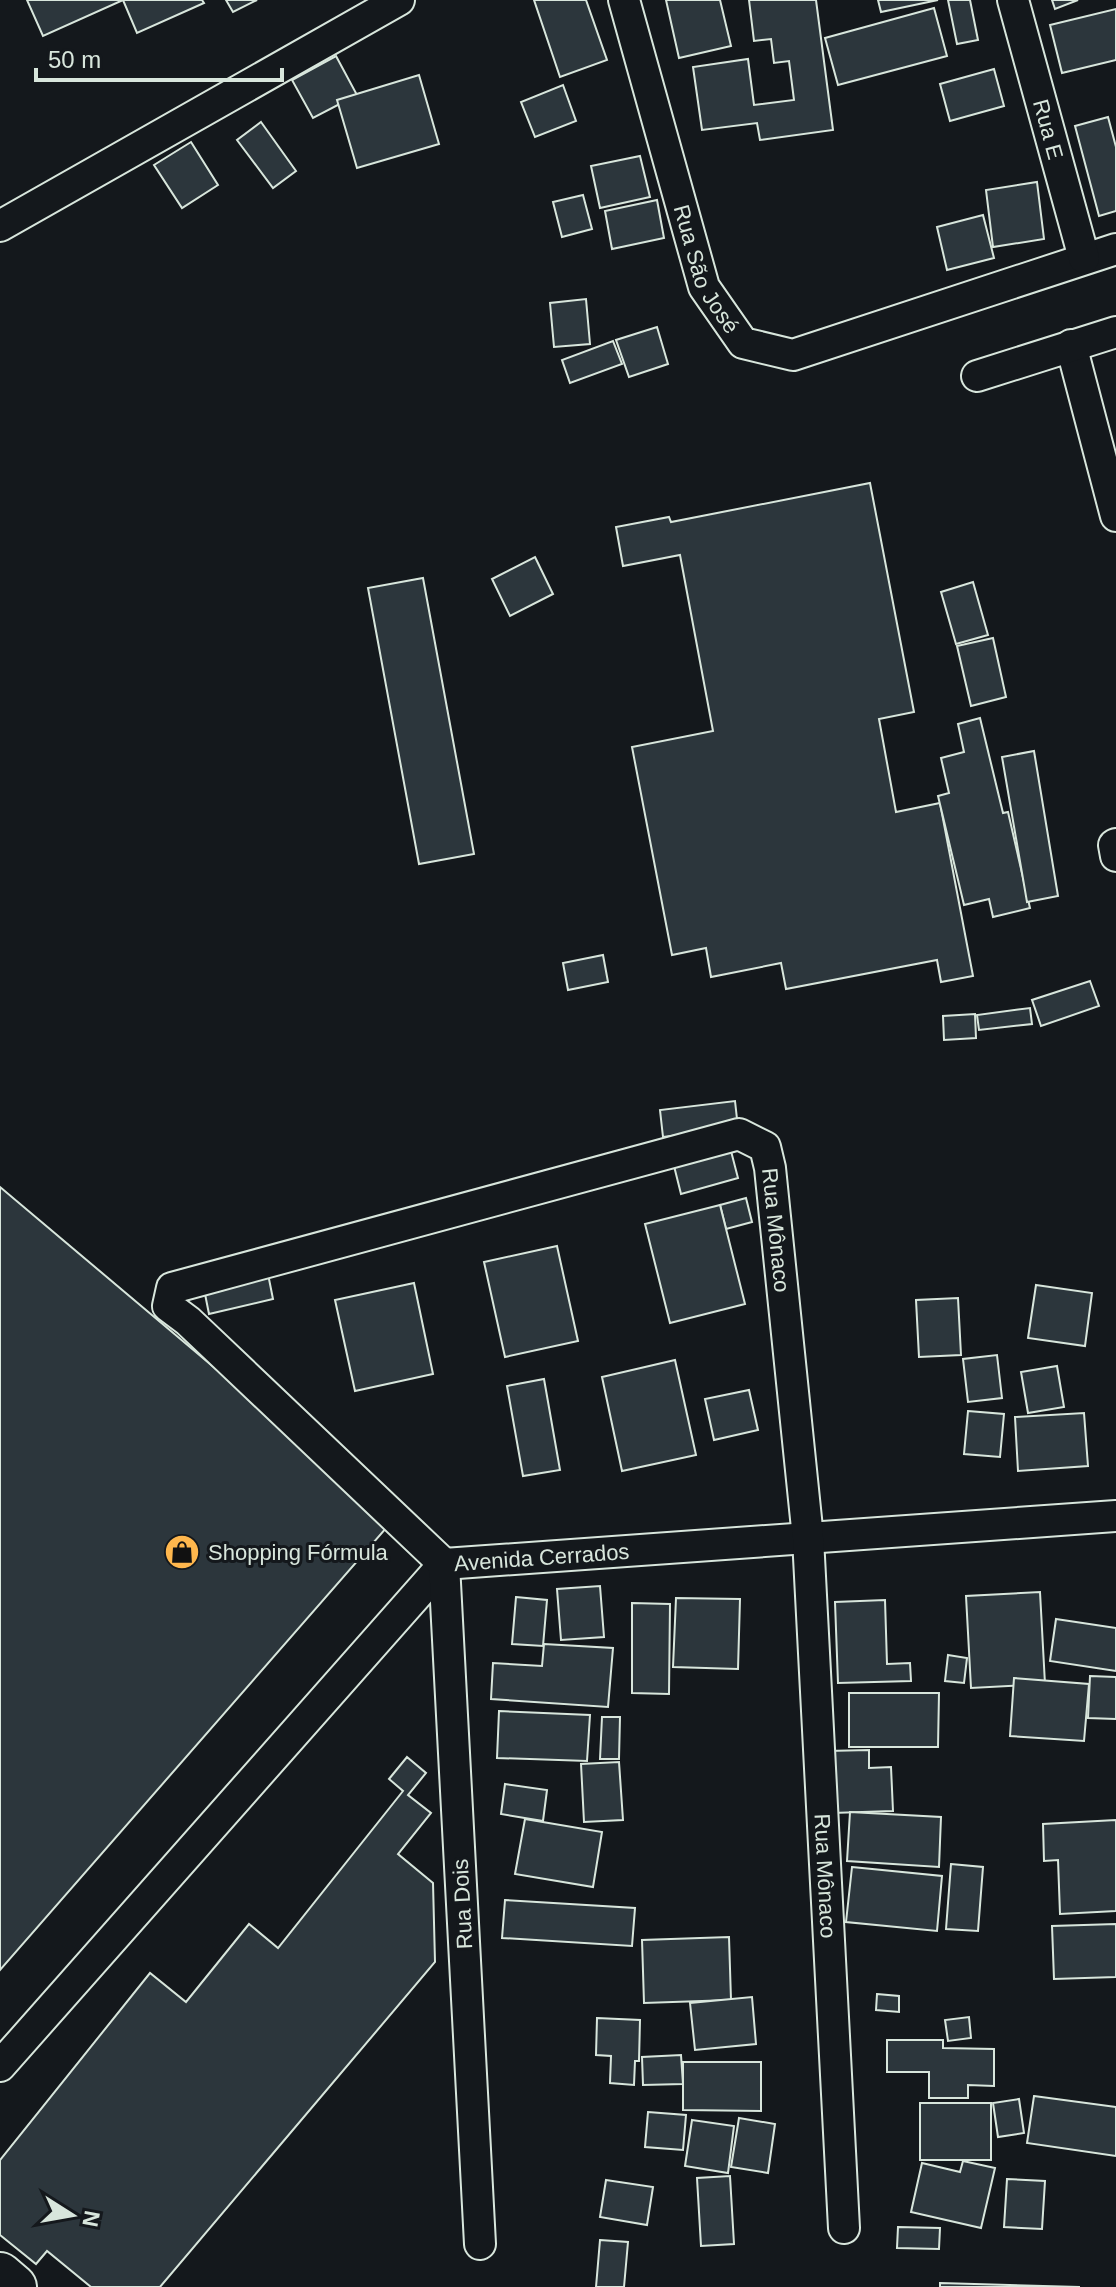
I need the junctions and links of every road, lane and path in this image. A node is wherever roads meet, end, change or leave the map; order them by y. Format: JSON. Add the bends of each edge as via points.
{"nodes":[{"id":1,"x":399,"y":0,"type":"edge"},
{"id":2,"x":624,"y":0,"type":"edge"},
{"id":3,"x":1013,"y":0,"type":"edge"},
{"id":4,"x":0,"y":226,"type":"edge"},
{"id":5,"x":1116,"y":249,"type":"edge"},
{"id":6,"x":1084,"y":258,"type":"junction"},
{"id":7,"x":1116,"y":332,"type":"edge"},
{"id":8,"x":1071,"y":345,"type":"junction"},
{"id":9,"x":977,"y":376,"type":"dead end"},
{"id":10,"x":1116,"y":516,"type":"edge"},
{"id":11,"x":1116,"y":844,"type":"edge"},
{"id":12,"x":1116,"y":856,"type":"edge"},
{"id":13,"x":1116,"y":1516,"type":"edge"},
{"id":14,"x":808,"y":1538,"type":"junction"},
{"id":15,"x":444,"y":1564,"type":"junction"},
{"id":16,"x":0,"y":2066,"type":"edge"},
{"id":17,"x":844,"y":2228,"type":"dead end"},
{"id":18,"x":480,"y":2244,"type":"dead end"},
{"id":19,"x":0,"y":2275,"type":"edge"},
{"id":20,"x":14,"y":2287,"type":"edge"}],
"edges":[{"from":1,"to":4,"type":"street"},
{"from":2,"to":6,"type":"street","name":"Rua São José","via":[[704,287],[743,343],[793,355]]},
{"from":3,"to":6,"type":"street","name":"Rua E"},
{"from":5,"to":6,"type":"street","name":"Rua São José"},
{"from":7,"to":8,"type":"street"},
{"from":8,"to":9,"type":"street"},
{"from":8,"to":10,"type":"street"},
{"from":11,"to":12,"type":"street"},
{"from":13,"to":14,"type":"street","name":"Avenida Cerrados"},
{"from":14,"to":15,"type":"street","name":"Avenida Cerrados"},
{"from":14,"to":15,"type":"street","name":"Rua Mônaco","via":[[770,1168],[765,1147],[739,1134],[172,1288],[168,1306]]},
{"from":14,"to":17,"type":"street","name":"Rua Mônaco"},
{"from":15,"to":16,"type":"street","name":"Avenida Cerrados"},
{"from":15,"to":18,"type":"street","name":"Rua Dois"},
{"from":19,"to":20,"type":"main road"}]}
